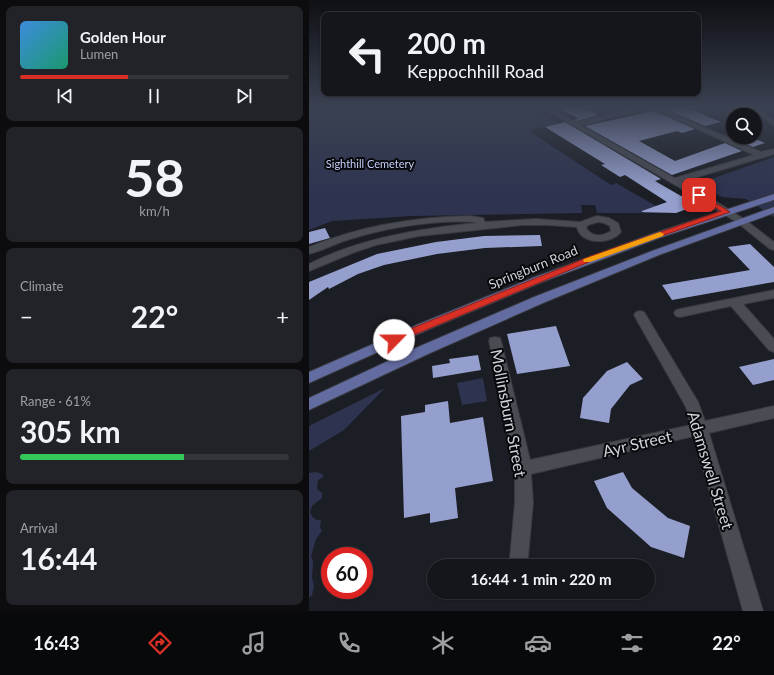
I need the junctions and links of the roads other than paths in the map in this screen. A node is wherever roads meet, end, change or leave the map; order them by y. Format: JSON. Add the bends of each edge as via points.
{"nodes":[{"id":1,"x":596,"y":137,"type":"edge"},
{"id":2,"x":719,"y":137,"type":"edge"},
{"id":3,"x":774,"y":151,"type":"edge"},
{"id":4,"x":761,"y":155,"type":"junction"},
{"id":5,"x":675,"y":181,"type":"junction"},
{"id":6,"x":774,"y":197,"type":"edge"},
{"id":7,"x":774,"y":210,"type":"edge"},
{"id":8,"x":726,"y":212,"type":"junction"},
{"id":9,"x":741,"y":222,"type":"junction"},
{"id":10,"x":582,"y":225,"type":"dead end"},
{"id":11,"x":481,"y":226,"type":"junction"},
{"id":12,"x":774,"y":247,"type":"edge"},
{"id":13,"x":309,"y":251,"type":"edge"},
{"id":14,"x":309,"y":268,"type":"edge"},
{"id":15,"x":774,"y":294,"type":"edge"},
{"id":16,"x":734,"y":302,"type":"junction"},
{"id":17,"x":680,"y":312,"type":"dead end"},
{"id":18,"x":640,"y":315,"type":"dead end"},
{"id":19,"x":495,"y":341,"type":"dead end"},
{"id":20,"x":774,"y":347,"type":"edge"},
{"id":21,"x":309,"y":378,"type":"edge"},
{"id":22,"x":309,"y":404,"type":"edge"},
{"id":23,"x":774,"y":412,"type":"edge"},
{"id":24,"x":701,"y":428,"type":"junction"},
{"id":25,"x":523,"y":469,"type":"junction"},
{"id":26,"x":519,"y":558,"type":"dead end"},
{"id":27,"x":753,"y":611,"type":"edge"}],
"edges":[{"from":1,"to":5,"type":"street"},
{"from":2,"to":4,"type":"street"},
{"from":3,"to":4,"type":"street"},
{"from":4,"to":5,"type":"street"},
{"from":5,"to":8,"type":"street"},
{"from":6,"to":8,"type":"main road","name":"Springburn Road"},
{"from":7,"to":9,"type":"main road"},
{"from":8,"to":9,"type":"street"},
{"from":8,"to":21,"type":"main road","name":"Springburn Road","via":[[622,247],[531,282]]},
{"from":9,"to":12,"type":"street"},
{"from":9,"to":22,"type":"main road","via":[[552,294]]},
{"from":10,"to":11,"type":"street","name":"Springburn Road","via":[[565,222]]},
{"from":11,"to":13,"type":"street","via":[[481,221],[477,219],[416,223],[358,235]]},
{"from":11,"to":14,"type":"street","name":"Springburn Road","via":[[428,232],[385,241],[335,256]]},
{"from":15,"to":16,"type":"street"},
{"from":16,"to":17,"type":"street"},
{"from":16,"to":20,"type":"street"},
{"from":18,"to":24,"type":"street","name":"Adamswell Street","via":[[693,406]]},
{"from":19,"to":25,"type":"street","name":"Mollinsburn Street"},
{"from":23,"to":24,"type":"street","name":"Ayr Street"},
{"from":24,"to":25,"type":"street","name":"Ayr Street"},
{"from":24,"to":27,"type":"street","name":"Adamswell Street"},
{"from":25,"to":26,"type":"street","name":"Mollinsburn Street","via":[[524,502]]}]}
